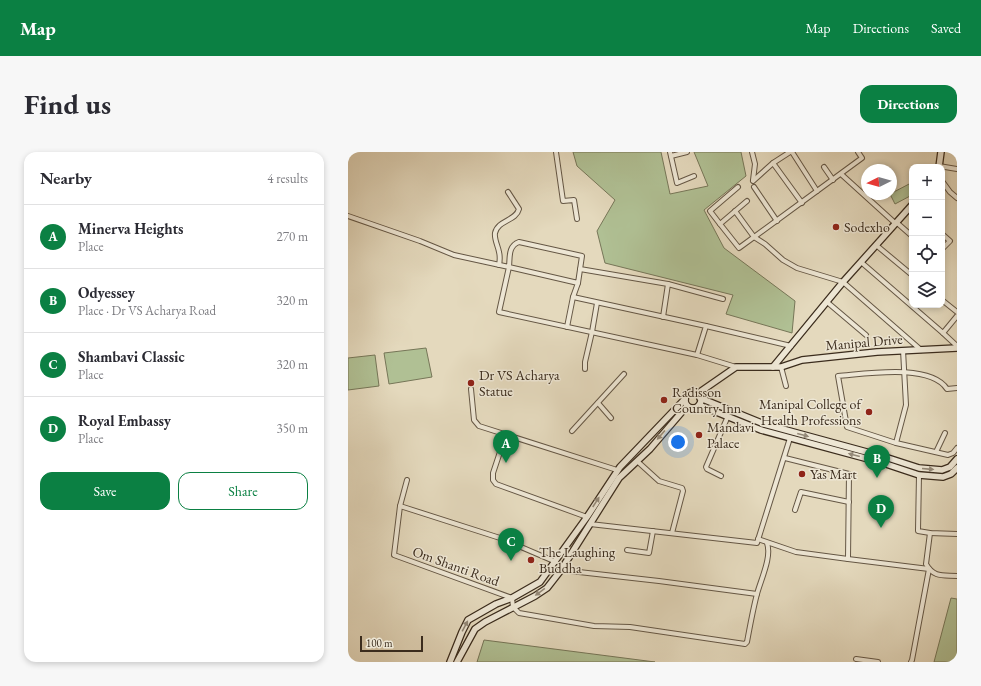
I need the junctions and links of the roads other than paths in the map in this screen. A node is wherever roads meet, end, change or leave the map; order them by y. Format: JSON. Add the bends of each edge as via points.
{"nodes":[{"id":1,"x":556,"y":152,"type":"edge"},
{"id":2,"x":686,"y":152,"type":"edge"},
{"id":3,"x":752,"y":152,"type":"edge"},
{"id":4,"x":791,"y":152,"type":"edge"},
{"id":5,"x":858,"y":152,"type":"edge"},
{"id":6,"x":941,"y":152,"type":"edge"},
{"id":7,"x":671,"y":154,"type":"edge"},
{"id":8,"x":773,"y":164,"type":"junction"},
{"id":9,"x":939,"y":164,"type":"edge"},
{"id":10,"x":824,"y":167,"type":"dead end"},
{"id":11,"x":945,"y":167,"type":"edge"},
{"id":12,"x":957,"y":170,"type":"edge"},
{"id":13,"x":841,"y":174,"type":"junction"},
{"id":14,"x":694,"y":176,"type":"dead end"},
{"id":15,"x":833,"y":180,"type":"junction"},
{"id":16,"x":945,"y":185,"type":"edge"},
{"id":17,"x":738,"y":187,"type":"dead end"},
{"id":18,"x":754,"y":187,"type":"dead end"},
{"id":19,"x":817,"y":191,"type":"junction"},
{"id":20,"x":508,"y":192,"type":"dead end"},
{"id":21,"x":957,"y":198,"type":"edge"},
{"id":22,"x":747,"y":201,"type":"dead end"},
{"id":23,"x":802,"y":202,"type":"junction"},
{"id":24,"x":909,"y":209,"type":"edge"},
{"id":25,"x":735,"y":211,"type":"junction"},
{"id":26,"x":348,"y":216,"type":"edge"},
{"id":27,"x":577,"y":219,"type":"dead end"},
{"id":28,"x":777,"y":221,"type":"junction"},
{"id":29,"x":896,"y":223,"type":"junction"},
{"id":30,"x":720,"y":224,"type":"junction"},
{"id":31,"x":909,"y":234,"type":"edge"},
{"id":32,"x":754,"y":237,"type":"junction"},
{"id":33,"x":945,"y":237,"type":"edge"},
{"id":34,"x":876,"y":245,"type":"junction"},
{"id":35,"x":945,"y":246,"type":"edge"},
{"id":36,"x":861,"y":262,"type":"junction"},
{"id":37,"x":500,"y":265,"type":"junction"},
{"id":38,"x":509,"y":267,"type":"junction"},
{"id":39,"x":580,"y":269,"type":"junction"},
{"id":40,"x":909,"y":272,"type":"edge"},
{"id":41,"x":843,"y":282,"type":"junction"},
{"id":42,"x":578,"y":283,"type":"junction"},
{"id":43,"x":668,"y":284,"type":"junction"},
{"id":44,"x":573,"y":297,"type":"junction"},
{"id":45,"x":723,"y":299,"type":"dead end"},
{"id":46,"x":826,"y":302,"type":"junction"},
{"id":47,"x":945,"y":302,"type":"edge"},
{"id":48,"x":597,"y":303,"type":"junction"},
{"id":49,"x":957,"y":312,"type":"edge"},
{"id":50,"x":957,"y":316,"type":"edge"},
{"id":51,"x":663,"y":317,"type":"junction"},
{"id":52,"x":568,"y":326,"type":"junction"},
{"id":53,"x":706,"y":326,"type":"junction"},
{"id":54,"x":592,"y":332,"type":"junction"},
{"id":55,"x":943,"y":333,"type":"junction"},
{"id":56,"x":866,"y":335,"type":"dead end"},
{"id":57,"x":791,"y":346,"type":"junction"},
{"id":58,"x":957,"y":347,"type":"edge"},
{"id":59,"x":903,"y":350,"type":"junction"},
{"id":60,"x":922,"y":350,"type":"junction"},
{"id":61,"x":697,"y":355,"type":"junction"},
{"id":62,"x":736,"y":367,"type":"junction"},
{"id":63,"x":773,"y":367,"type":"junction"},
{"id":64,"x":781,"y":367,"type":"junction"},
{"id":65,"x":585,"y":369,"type":"dead end"},
{"id":66,"x":904,"y":371,"type":"junction"},
{"id":67,"x":624,"y":374,"type":"dead end"},
{"id":68,"x":786,"y":386,"type":"dead end"},
{"id":69,"x":957,"y":388,"type":"edge"},
{"id":70,"x":471,"y":390,"type":"dead end"},
{"id":71,"x":699,"y":396,"type":"junction"},
{"id":72,"x":685,"y":399,"type":"junction"},
{"id":73,"x":598,"y":403,"type":"junction"},
{"id":74,"x":687,"y":406,"type":"junction"},
{"id":75,"x":699,"y":406,"type":"junction"},
{"id":76,"x":728,"y":416,"type":"junction"},
{"id":77,"x":611,"y":418,"type":"dead end"},
{"id":78,"x":572,"y":431,"type":"dead end"},
{"id":79,"x":945,"y":433,"type":"dead end"},
{"id":80,"x":506,"y":434,"type":"junction"},
{"id":81,"x":790,"y":438,"type":"junction"},
{"id":82,"x":896,"y":443,"type":"junction"},
{"id":83,"x":957,"y":448,"type":"edge"},
{"id":84,"x":936,"y":452,"type":"junction"},
{"id":85,"x":785,"y":458,"type":"junction"},
{"id":86,"x":957,"y":459,"type":"edge"},
{"id":87,"x":884,"y":460,"type":"junction"},
{"id":88,"x":637,"y":461,"type":"junction"},
{"id":89,"x":957,"y":468,"type":"edge"},
{"id":90,"x":618,"y":470,"type":"junction"},
{"id":91,"x":919,"y":475,"type":"junction"},
{"id":92,"x":720,"y":476,"type":"dead end"},
{"id":93,"x":407,"y":480,"type":"dead end"},
{"id":94,"x":849,"y":502,"type":"junction"},
{"id":95,"x":400,"y":506,"type":"junction"},
{"id":96,"x":795,"y":510,"type":"dead end"},
{"id":97,"x":587,"y":517,"type":"junction"},
{"id":98,"x":590,"y":524,"type":"junction"},
{"id":99,"x":653,"y":531,"type":"junction"},
{"id":100,"x":672,"y":533,"type":"junction"},
{"id":101,"x":930,"y":533,"type":"junction"},
{"id":102,"x":957,"y":534,"type":"edge"},
{"id":103,"x":758,"y":539,"type":"junction"},
{"id":104,"x":767,"y":543,"type":"junction"},
{"id":105,"x":627,"y":550,"type":"dead end"},
{"id":106,"x":848,"y":559,"type":"junction"},
{"id":107,"x":556,"y":562,"type":"junction"},
{"id":108,"x":929,"y":569,"type":"junction"},
{"id":109,"x":561,"y":570,"type":"junction"},
{"id":110,"x":957,"y":576,"type":"edge"},
{"id":111,"x":757,"y":594,"type":"junction"},
{"id":112,"x":512,"y":598,"type":"junction"},
{"id":113,"x":513,"y":607,"type":"junction"},
{"id":114,"x":856,"y":659,"type":"dead end"},
{"id":115,"x":450,"y":662,"type":"edge"},
{"id":116,"x":458,"y":662,"type":"edge"},
{"id":117,"x":878,"y":662,"type":"edge"},
{"id":118,"x":911,"y":662,"type":"edge"}],
"edges":[{"from":1,"to":27,"type":"street","via":[[564,201],[574,200]]},
{"from":2,"to":7,"type":"street"},
{"from":3,"to":8,"type":"street","via":[[755,164],[753,181]]},
{"from":4,"to":8,"type":"street"},
{"from":4,"to":19,"type":"street"},
{"from":5,"to":13,"type":"street","via":[[862,158]]},
{"from":6,"to":9,"type":"main road"},
{"from":7,"to":14,"type":"street","via":[[677,183]]},
{"from":8,"to":23,"type":"street"},
{"from":10,"to":15,"type":"street"},
{"from":11,"to":12,"type":"street"},
{"from":13,"to":15,"type":"street"},
{"from":13,"to":29,"type":"street"},
{"from":15,"to":19,"type":"street"},
{"from":16,"to":21,"type":"street"},
{"from":17,"to":30,"type":"street","via":[[710,211]]},
{"from":18,"to":28,"type":"street"},
{"from":19,"to":23,"type":"street"},
{"from":20,"to":37,"type":"street","via":[[519,209],[516,215],[501,224],[495,234]]},
{"from":22,"to":25,"type":"street"},
{"from":23,"to":28,"type":"street"},
{"from":24,"to":29,"type":"main road"},
{"from":25,"to":30,"type":"street"},
{"from":25,"to":32,"type":"street"},
{"from":26,"to":37,"type":"street","via":[[454,255]]},
{"from":28,"to":32,"type":"street"},
{"from":29,"to":31,"type":"street"},
{"from":29,"to":34,"type":"main road"},
{"from":30,"to":32,"type":"street","via":[[738,248]]},
{"from":32,"to":41,"type":"street","via":[[797,268]]},
{"from":33,"to":35,"type":"street","via":[[950,241]]},
{"from":34,"to":36,"type":"main road"},
{"from":34,"to":40,"type":"street"},
{"from":36,"to":41,"type":"main road"},
{"from":36,"to":55,"type":"street"},
{"from":37,"to":38,"type":"street"},
{"from":38,"to":39,"type":"street","via":[[511,248],[519,242],[582,256]]},
{"from":38,"to":42,"type":"street"},
{"from":38,"to":52,"type":"street","via":[[500,312]]},
{"from":39,"to":42,"type":"street"},
{"from":39,"to":43,"type":"street"},
{"from":41,"to":46,"type":"main road"},
{"from":41,"to":60,"type":"street"},
{"from":42,"to":44,"type":"street"},
{"from":43,"to":45,"type":"street"},
{"from":43,"to":51,"type":"street"},
{"from":44,"to":48,"type":"street"},
{"from":44,"to":52,"type":"street"},
{"from":46,"to":56,"type":"street"},
{"from":46,"to":57,"type":"main road"},
{"from":47,"to":49,"type":"street"},
{"from":48,"to":51,"type":"street"},
{"from":48,"to":54,"type":"street"},
{"from":50,"to":55,"type":"street"},
{"from":51,"to":53,"type":"street"},
{"from":52,"to":54,"type":"street"},
{"from":53,"to":57,"type":"street"},
{"from":53,"to":61,"type":"street"},
{"from":54,"to":61,"type":"street"},
{"from":54,"to":65,"type":"street"},
{"from":55,"to":58,"type":"street"},
{"from":57,"to":63,"type":"main road"},
{"from":58,"to":60,"type":"main road","name":"Manipal Drive"},
{"from":59,"to":60,"type":"main road","name":"Manipal Drive"},
{"from":59,"to":64,"type":"main road","name":"Manipal Drive","via":[[802,360]]},
{"from":59,"to":66,"type":"street"},
{"from":61,"to":62,"type":"street"},
{"from":62,"to":63,"type":"main road","name":"Manipal Drive"},
{"from":62,"to":71,"type":"main road"},
{"from":63,"to":64,"type":"main road","name":"Manipal Drive"},
{"from":64,"to":68,"type":"street"},
{"from":66,"to":69,"type":"street","via":[[937,380],[947,389]]},
{"from":66,"to":82,"type":"street","via":[[906,405]]},
{"from":66,"to":82,"type":"street","via":[[838,376],[847,427]]},
{"from":67,"to":73,"type":"street"},
{"from":70,"to":80,"type":"street","via":[[476,424]]},
{"from":71,"to":72,"type":"main road","via":[[690,393]]},
{"from":71,"to":75,"type":"main road"},
{"from":71,"to":87,"type":"main road","one_way":true,"via":[[764,424]]},
{"from":72,"to":74,"type":"main road"},
{"from":72,"to":90,"type":"main road"},
{"from":73,"to":77,"type":"street"},
{"from":73,"to":78,"type":"street"},
{"from":74,"to":75,"type":"main road"},
{"from":74,"to":88,"type":"main road","one_way":true},
{"from":75,"to":76,"type":"main road"},
{"from":76,"to":81,"type":"main road","via":[[761,430]]},
{"from":76,"to":92,"type":"street","via":[[706,466]]},
{"from":79,"to":84,"type":"street"},
{"from":80,"to":90,"type":"street"},
{"from":80,"to":97,"type":"street","via":[[492,473],[496,484]]},
{"from":81,"to":85,"type":"street"},
{"from":87,"to":81,"type":"main road","one_way":true},
{"from":82,"to":84,"type":"street"},
{"from":83,"to":84,"type":"street","via":[[948,455]]},
{"from":85,"to":94,"type":"street","via":[[849,474]]},
{"from":85,"to":103,"type":"street"},
{"from":87,"to":86,"type":"main road","one_way":true,"via":[[942,470],[950,467]]},
{"from":87,"to":91,"type":"main road"},
{"from":88,"to":98,"type":"main road","via":[[619,478]]},
{"from":88,"to":100,"type":"street","via":[[659,481],[682,488]]},
{"from":89,"to":91,"type":"main road","via":[[951,474],[942,477]]},
{"from":97,"to":90,"type":"main road","one_way":true},
{"from":91,"to":101,"type":"street","via":[[918,531]]},
{"from":93,"to":95,"type":"street"},
{"from":94,"to":96,"type":"street","via":[[801,492]]},
{"from":94,"to":106,"type":"street"},
{"from":95,"to":107,"type":"street","via":[[500,538]]},
{"from":95,"to":112,"type":"street","name":"Om Shanti Road","via":[[394,555]]},
{"from":97,"to":107,"type":"main road"},
{"from":98,"to":99,"type":"street"},
{"from":98,"to":109,"type":"main road"},
{"from":99,"to":100,"type":"street"},
{"from":99,"to":105,"type":"street","via":[[648,553]]},
{"from":100,"to":103,"type":"street","via":[[757,542]]},
{"from":101,"to":102,"type":"street"},
{"from":101,"to":108,"type":"street","via":[[926,564]]},
{"from":103,"to":104,"type":"street"},
{"from":104,"to":106,"type":"street","via":[[796,552]]},
{"from":104,"to":111,"type":"street","via":[[769,548]]},
{"from":106,"to":108,"type":"street"},
{"from":107,"to":112,"type":"main road","via":[[540,582]]},
{"from":108,"to":110,"type":"street","via":[[937,575]]},
{"from":108,"to":118,"type":"street"},
{"from":109,"to":111,"type":"street"},
{"from":109,"to":113,"type":"main road","one_way":true,"via":[[547,588]]},
{"from":111,"to":113,"type":"street","via":[[747,642],[743,644],[630,627],[594,626],[519,613]]},
{"from":112,"to":113,"type":"street"},
{"from":115,"to":112,"type":"main road","one_way":true,"via":[[468,620]]},
{"from":113,"to":116,"type":"main road","via":[[475,629]]},
{"from":114,"to":117,"type":"street"}]}
